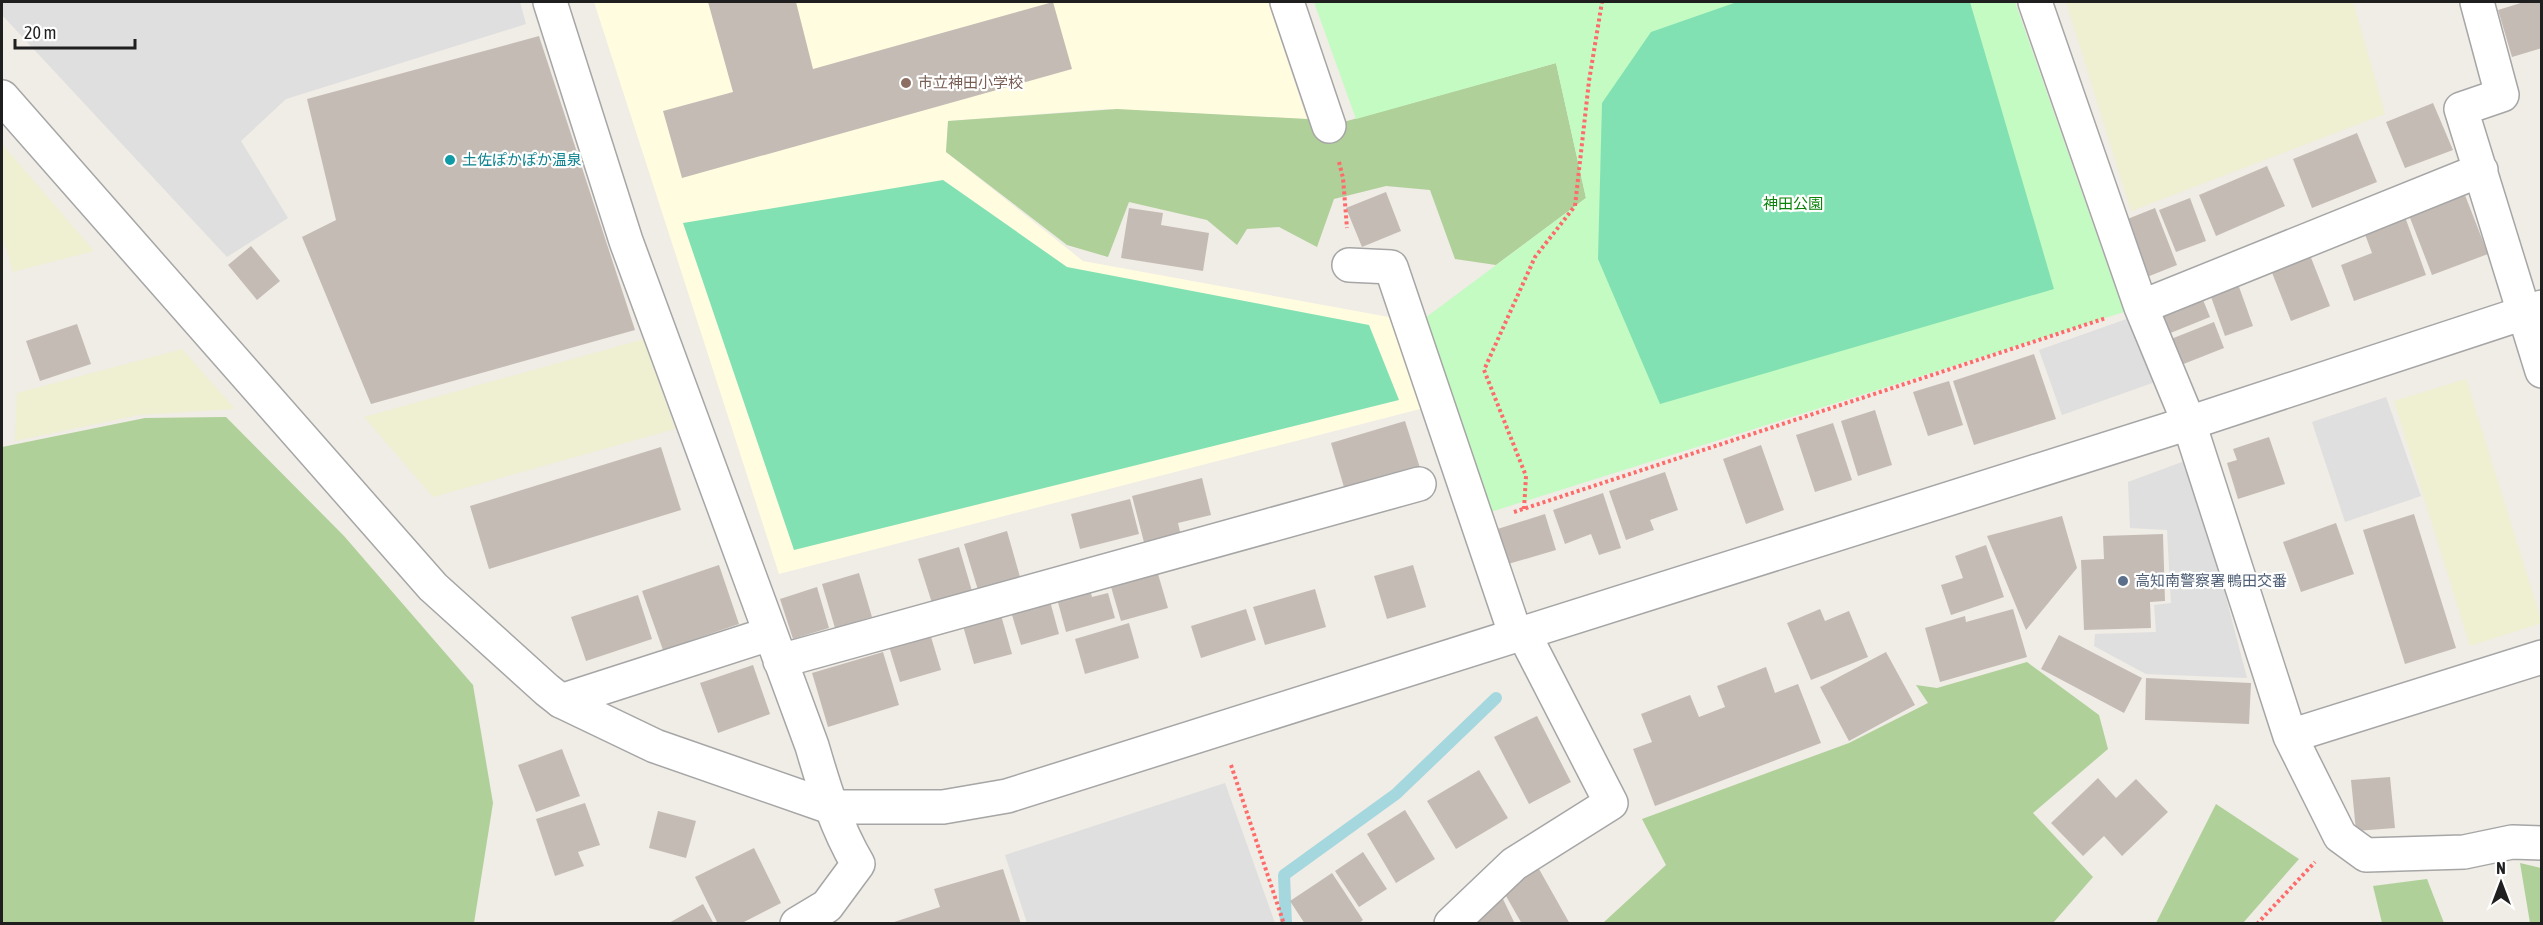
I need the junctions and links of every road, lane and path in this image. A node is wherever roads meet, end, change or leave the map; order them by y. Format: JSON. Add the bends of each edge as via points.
{"nodes":[{"id":1,"x":550,"y":2,"type":"edge"},
{"id":2,"x":1287,"y":2,"type":"edge"},
{"id":3,"x":1602,"y":2,"type":"edge"},
{"id":4,"x":2035,"y":2,"type":"edge"},
{"id":5,"x":2477,"y":2,"type":"edge"},
{"id":6,"x":2,"y":97,"type":"edge"},
{"id":7,"x":1329,"y":126,"type":"joint"},
{"id":8,"x":2481,"y":170,"type":"junction"},
{"id":9,"x":1349,"y":265,"type":"joint"},
{"id":10,"x":2141,"y":307,"type":"junction"},
{"id":11,"x":2533,"y":310,"type":"edge"},
{"id":12,"x":2541,"y":371,"type":"edge"},
{"id":13,"x":2189,"y":423,"type":"junction"},
{"id":14,"x":1419,"y":484,"type":"dead end"},
{"id":15,"x":1524,"y":509,"type":"junction"},
{"id":16,"x":1478,"y":524,"type":"junction"},
{"id":17,"x":1520,"y":635,"type":"junction"},
{"id":18,"x":775,"y":648,"type":"junction"},
{"id":19,"x":2541,"y":657,"type":"edge"},
{"id":20,"x":561,"y":701,"type":"junction"},
{"id":21,"x":2290,"y":736,"type":"junction"},
{"id":22,"x":1230,"y":761,"type":"dead end"},
{"id":23,"x":830,"y":807,"type":"junction"},
{"id":24,"x":2340,"y":836,"type":"junction"},
{"id":25,"x":2541,"y":843,"type":"edge"},
{"id":26,"x":798,"y":924,"type":"edge"},
{"id":27,"x":1284,"y":924,"type":"edge"},
{"id":28,"x":1451,"y":924,"type":"edge"},
{"id":29,"x":2257,"y":924,"type":"edge"}],
"edges":[{"from":1,"to":18,"type":"street","via":[[626,241]]},
{"from":2,"to":7,"type":"street"},
{"from":3,"to":15,"type":"path","via":[[1575,206],[1535,257],[1484,370],[1526,476]]},
{"from":4,"to":10,"type":"street"},
{"from":5,"to":8,"type":"street","via":[[2502,95],[2461,109]]},
{"from":6,"to":20,"type":"street","via":[[433,587]]},
{"from":7,"to":9,"type":"path","via":[[1343,178]]},
{"from":8,"to":10,"type":"street"},
{"from":8,"to":11,"type":"street"},
{"from":9,"to":16,"type":"street","via":[[1391,267]]},
{"from":10,"to":13,"type":"street"},
{"from":10,"to":15,"type":"path"},
{"from":11,"to":12,"type":"street"},
{"from":11,"to":13,"type":"street"},
{"from":13,"to":17,"type":"street"},
{"from":13,"to":21,"type":"street"},
{"from":14,"to":18,"type":"street"},
{"from":15,"to":16,"type":"path"},
{"from":16,"to":17,"type":"street"},
{"from":17,"to":23,"type":"street","via":[[1007,796],[943,807]]},
{"from":17,"to":28,"type":"street","via":[[1611,803],[1514,864]]},
{"from":18,"to":20,"type":"street"},
{"from":18,"to":23,"type":"street"},
{"from":19,"to":21,"type":"street"},
{"from":20,"to":23,"type":"street","via":[[655,746]]},
{"from":21,"to":24,"type":"street"},
{"from":22,"to":27,"type":"path"},
{"from":23,"to":26,"type":"street","via":[[858,864],[827,906]]},
{"from":24,"to":25,"type":"street","via":[[2366,855],[2464,852],[2512,842]]},
{"from":24,"to":29,"type":"path"}]}
